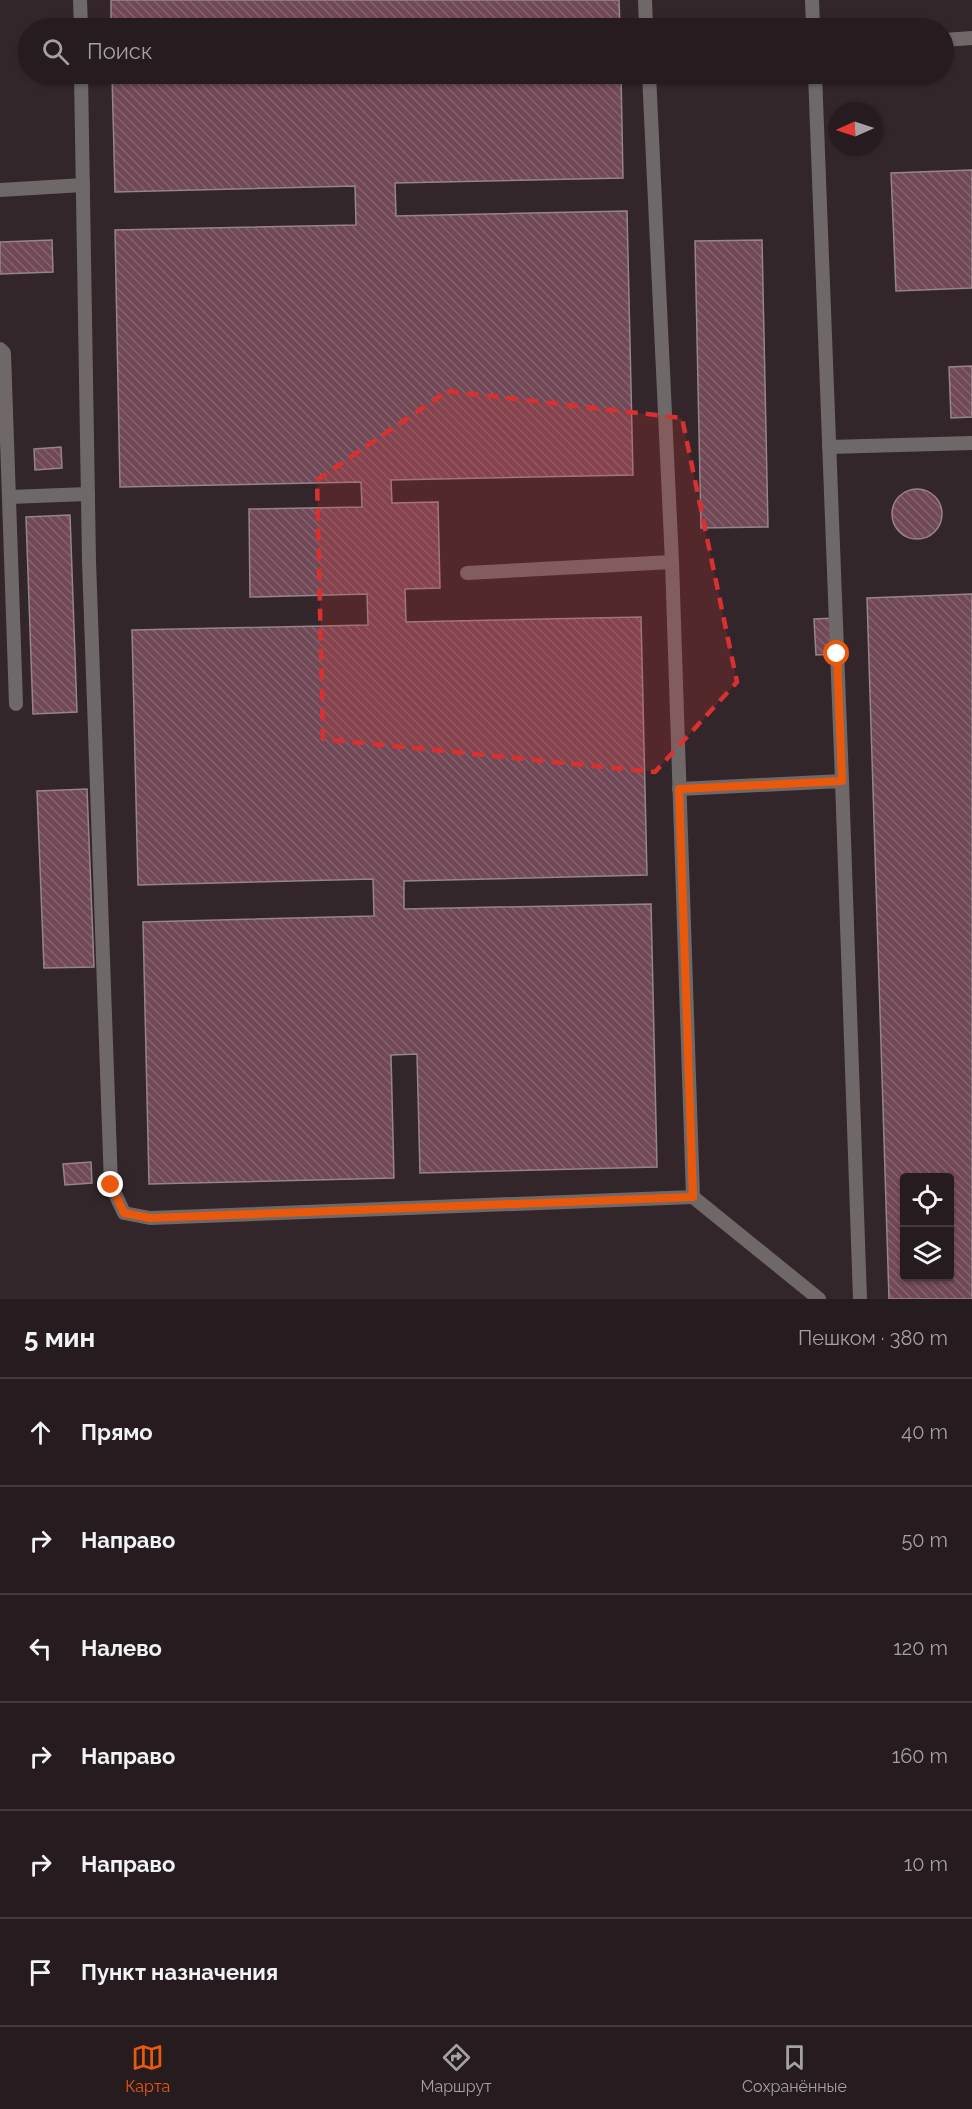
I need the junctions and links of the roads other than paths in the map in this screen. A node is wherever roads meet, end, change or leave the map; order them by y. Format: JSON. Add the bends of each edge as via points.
{"nodes":[{"id":1,"x":80,"y":0,"type":"edge"},
{"id":2,"x":645,"y":0,"type":"edge"},
{"id":3,"x":812,"y":0,"type":"edge"},
{"id":4,"x":81,"y":18,"type":"edge"},
{"id":5,"x":646,"y":18,"type":"edge"},
{"id":6,"x":813,"y":18,"type":"edge"},
{"id":7,"x":972,"y":38,"type":"edge"},
{"id":8,"x":954,"y":39,"type":"edge"},
{"id":9,"x":81,"y":84,"type":"edge"},
{"id":10,"x":649,"y":84,"type":"edge"},
{"id":11,"x":815,"y":84,"type":"edge"},
{"id":12,"x":83,"y":185,"type":"junction"},
{"id":13,"x":0,"y":190,"type":"edge"},
{"id":14,"x":0,"y":349,"type":"edge"},
{"id":15,"x":972,"y":443,"type":"edge"},
{"id":16,"x":829,"y":447,"type":"junction"},
{"id":17,"x":88,"y":494,"type":"junction"},
{"id":18,"x":9,"y":497,"type":"junction"},
{"id":19,"x":672,"y":562,"type":"junction"},
{"id":20,"x":467,"y":573,"type":"dead end"},
{"id":21,"x":16,"y":704,"type":"dead end"},
{"id":22,"x":842,"y":781,"type":"junction"},
{"id":23,"x":679,"y":789,"type":"junction"},
{"id":24,"x":693,"y":1197,"type":"junction"},
{"id":25,"x":819,"y":1299,"type":"edge"},
{"id":26,"x":860,"y":1299,"type":"edge"}],
"edges":[{"from":1,"to":4,"type":"lane"},
{"from":2,"to":5,"type":"lane"},
{"from":3,"to":6,"type":"lane"},
{"from":7,"to":8,"type":"lane"},
{"from":9,"to":12,"type":"lane"},
{"from":10,"to":19,"type":"lane"},
{"from":11,"to":16,"type":"lane"},
{"from":12,"to":13,"type":"lane"},
{"from":12,"to":17,"type":"lane"},
{"from":14,"to":18,"type":"lane","via":[[4,353]]},
{"from":15,"to":16,"type":"lane"},
{"from":16,"to":22,"type":"lane"},
{"from":17,"to":18,"type":"lane"},
{"from":17,"to":24,"type":"lane","via":[[111,1185],[124,1213],[150,1218]]},
{"from":18,"to":21,"type":"lane"},
{"from":19,"to":20,"type":"lane"},
{"from":19,"to":23,"type":"lane"},
{"from":22,"to":23,"type":"lane"},
{"from":22,"to":26,"type":"lane"},
{"from":23,"to":24,"type":"lane"},
{"from":24,"to":25,"type":"lane"}]}
